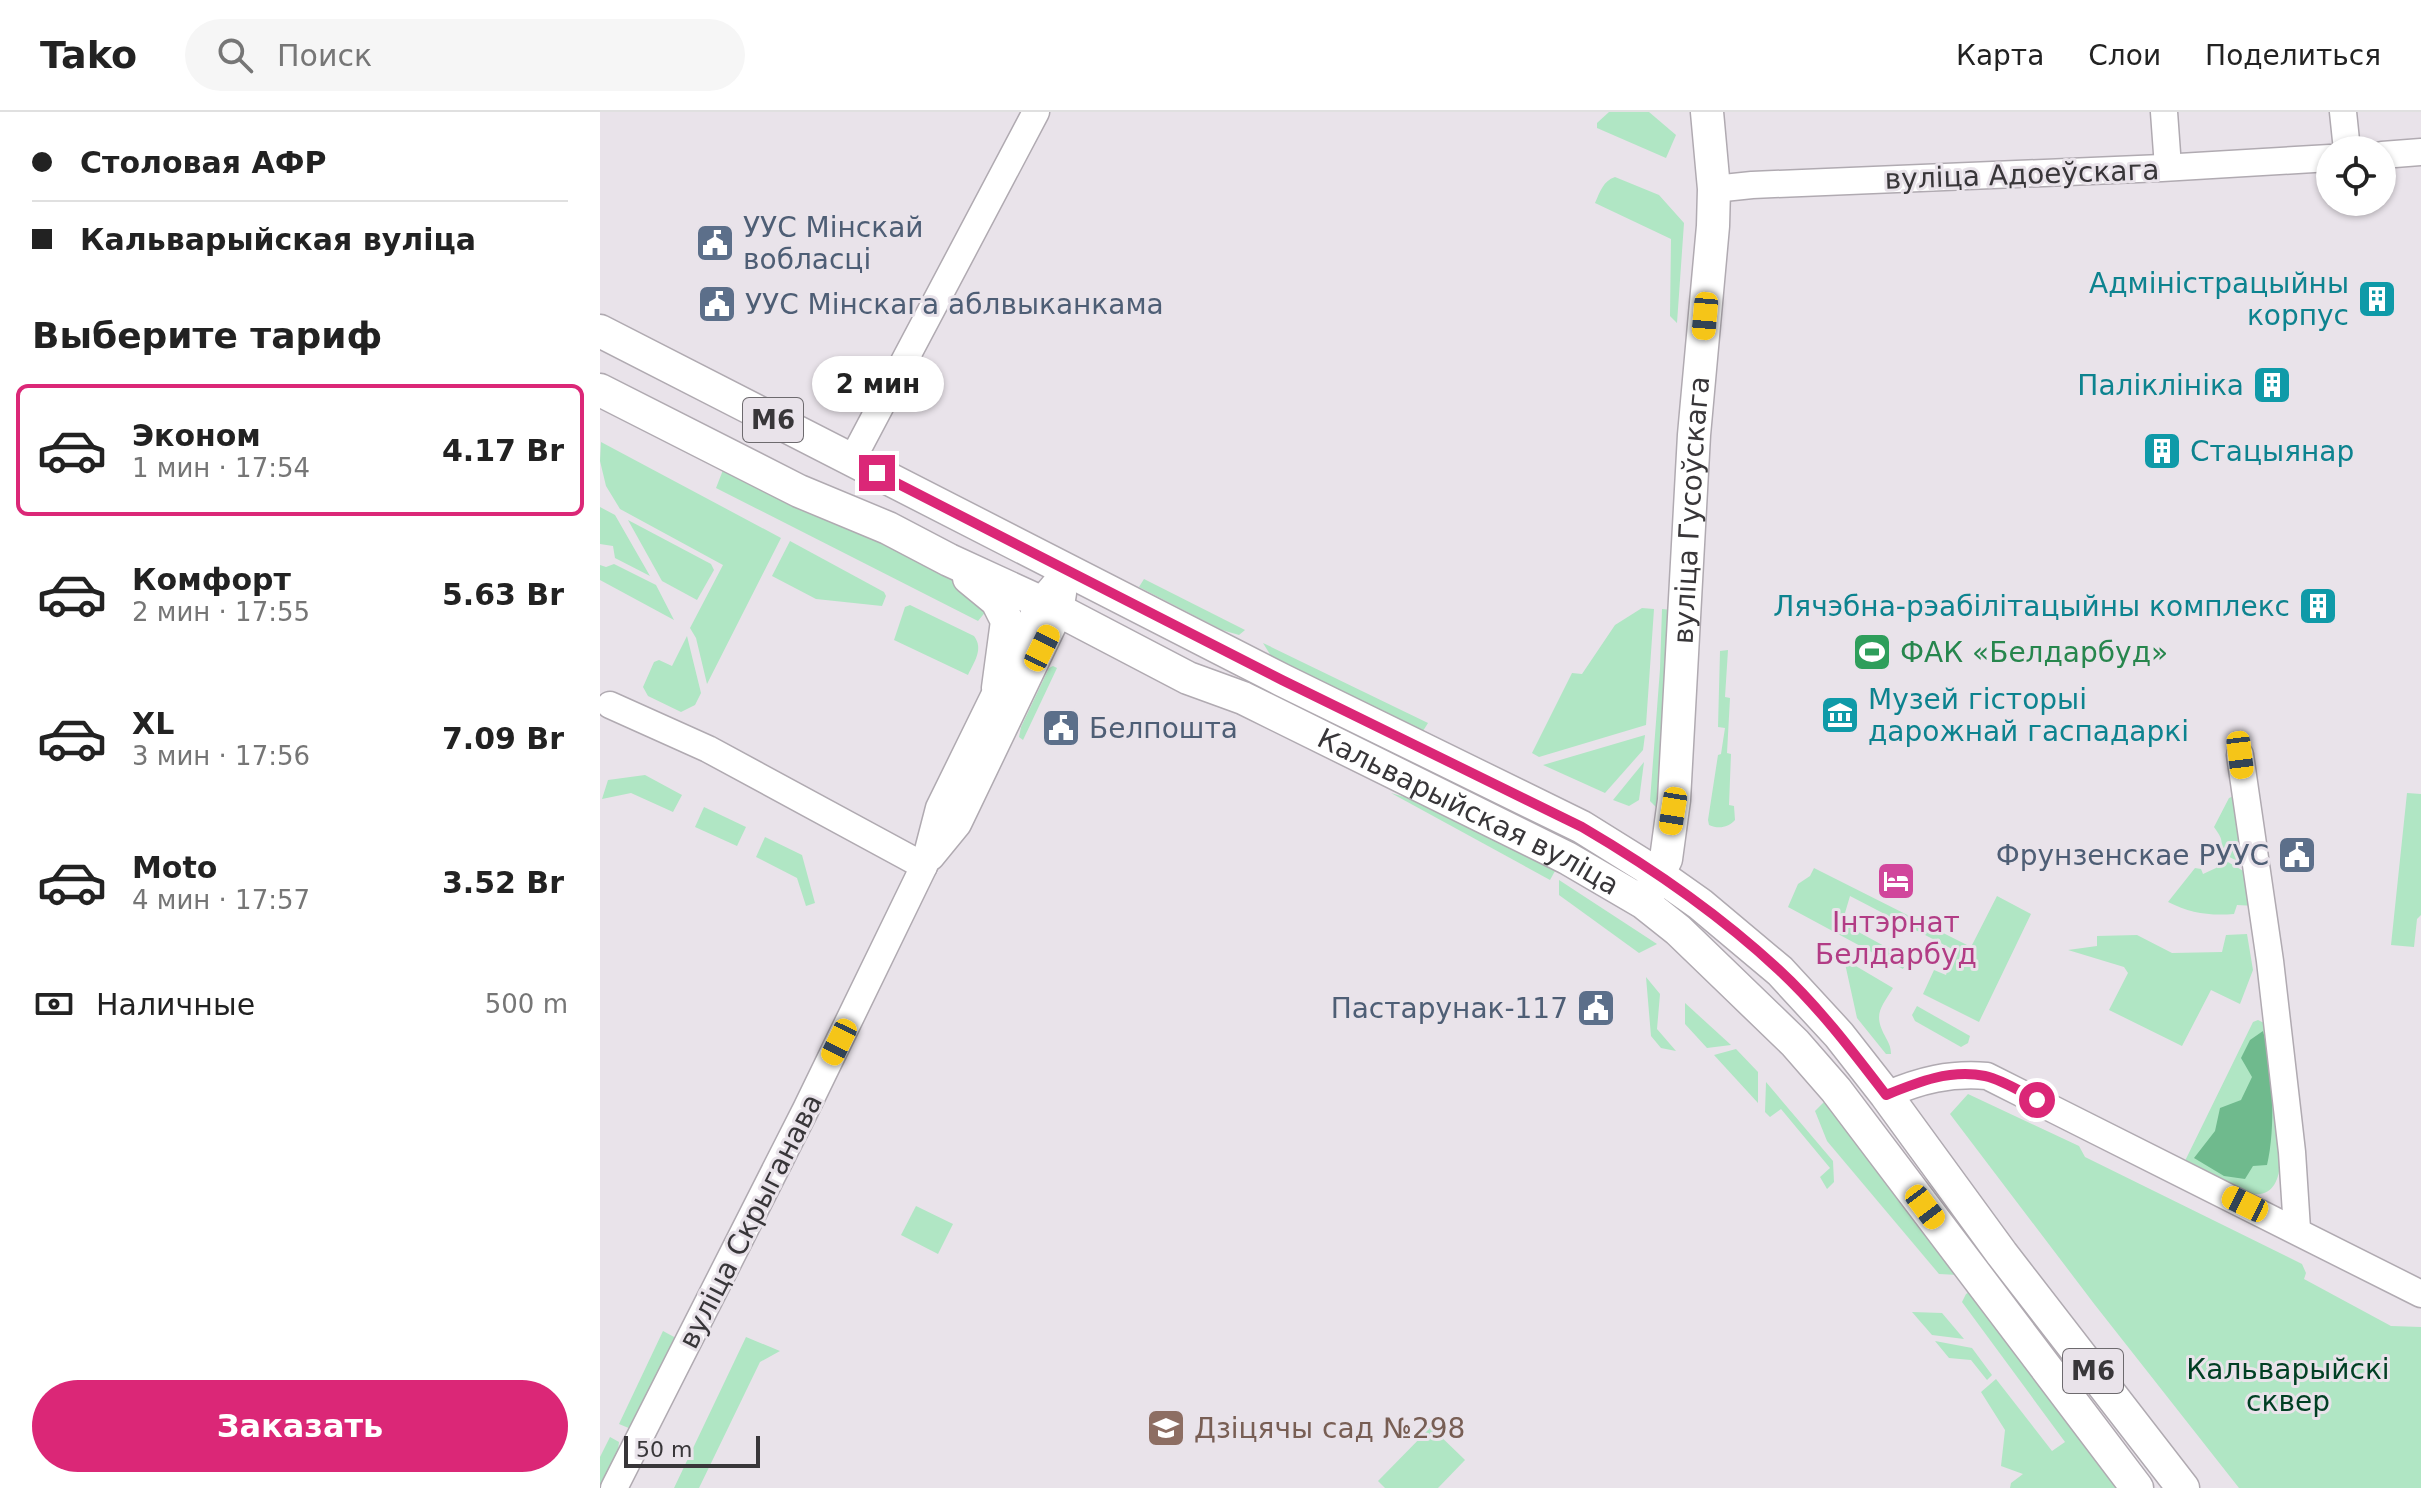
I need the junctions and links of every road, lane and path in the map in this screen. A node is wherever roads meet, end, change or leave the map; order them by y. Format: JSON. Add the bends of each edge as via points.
{"nodes":[{"id":1,"x":1036,"y":112,"type":"edge"},
{"id":2,"x":1707,"y":112,"type":"edge"},
{"id":3,"x":2164,"y":112,"type":"edge"},
{"id":4,"x":2343,"y":112,"type":"edge"},
{"id":5,"x":2346,"y":136,"type":"edge"},
{"id":6,"x":2421,"y":152,"type":"edge"},
{"id":7,"x":2396,"y":154,"type":"edge"},
{"id":8,"x":2316,"y":159,"type":"edge"},
{"id":9,"x":2168,"y":167,"type":"junction"},
{"id":10,"x":1714,"y":189,"type":"junction"},
{"id":11,"x":600,"y":331,"type":"edge"},
{"id":12,"x":600,"y":390,"type":"edge"},
{"id":13,"x":840,"y":454,"type":"junction"},
{"id":14,"x":799,"y":491,"type":"junction"},
{"id":15,"x":949,"y":560,"type":"junction"},
{"id":16,"x":1067,"y":570,"type":"junction"},
{"id":17,"x":1050,"y":606,"type":"junction"},
{"id":18,"x":998,"y":688,"type":"junction"},
{"id":19,"x":610,"y":705,"type":"dead end"},
{"id":20,"x":2240,"y":755,"type":"dead end"},
{"id":21,"x":924,"y":866,"type":"junction"},
{"id":22,"x":1659,"y":875,"type":"junction"},
{"id":23,"x":1644,"y":903,"type":"junction"},
{"id":24,"x":1886,"y":1095,"type":"junction"},
{"id":25,"x":1858,"y":1119,"type":"junction"},
{"id":26,"x":2297,"y":1229,"type":"junction"},
{"id":27,"x":2421,"y":1294,"type":"edge"},
{"id":28,"x":614,"y":1488,"type":"edge"},
{"id":29,"x":2137,"y":1488,"type":"edge"},
{"id":30,"x":2183,"y":1488,"type":"edge"}],
"edges":[{"from":1,"to":13,"type":"street","via":[[898,371]]},
{"from":2,"to":10,"type":"main road","name":"вуліца Гусоўскага"},
{"from":3,"to":9,"type":"street"},
{"from":4,"to":5,"type":"street"},
{"from":6,"to":7,"type":"street"},
{"from":8,"to":9,"type":"street","name":"вуліца Адоеўскага"},
{"from":9,"to":10,"type":"street","name":"вуліца Адоеўскага"},
{"from":10,"to":22,"type":"main road","name":"вуліца Гусоўскага","via":[[1674,800]]},
{"from":11,"to":13,"type":"main road","name":"Кальварыйская вуліца","number":"М6"},
{"from":12,"to":14,"type":"main road","name":"Кальварыйская вуліца","number":"М6"},
{"from":13,"to":14,"type":"main road","via":[[825,480]]},
{"from":13,"to":16,"type":"main road","name":"Кальварыйская вуліца","number":"М6"},
{"from":14,"to":15,"type":"main road","name":"Кальварыйская вуліца","number":"М6"},
{"from":15,"to":17,"type":"main road","name":"Кальварыйская вуліца","number":"М6"},
{"from":15,"to":18,"type":"main road","via":[[997,601],[1007,621]]},
{"from":16,"to":17,"type":"street","name":"вуліца Скрыганава"},
{"from":16,"to":22,"type":"main road","name":"Кальварыйская вуліца","number":"М6","via":[[1582,827]]},
{"from":17,"to":18,"type":"street","name":"вуліца Скрыганава"},
{"from":17,"to":21,"type":"street","name":"вуліца Скрыганава","via":[[958,824]]},
{"from":17,"to":23,"type":"main road","name":"Кальварыйская вуліца","number":"М6","via":[[1188,678],[1243,698],[1540,845]]},
{"from":18,"to":21,"type":"street","name":"вуліца Скрыганава","via":[[939,808]]},
{"from":19,"to":21,"type":"street","via":[[708,749]]},
{"from":20,"to":26,"type":"street","via":[[2270,961]]},
{"from":21,"to":28,"type":"street","name":"вуліца Скрыганава"},
{"from":22,"to":23,"type":"main road","name":"вуліца Гусоўскага"},
{"from":22,"to":24,"type":"main road","name":"Кальварыйская вуліца","number":"М6","via":[[1780,971]]},
{"from":23,"to":25,"type":"main road","name":"Кальварыйская вуліца","number":"М6","via":[[1795,1043]]},
{"from":24,"to":25,"type":"main road"},
{"from":24,"to":26,"type":"street","via":[[1930,1078],[1987,1076]]},
{"from":24,"to":30,"type":"main road","name":"Кальварыйская вуліца","number":"М6"},
{"from":25,"to":29,"type":"main road","name":"Кальварыйская вуліца","number":"М6"},
{"from":26,"to":27,"type":"street"}]}
